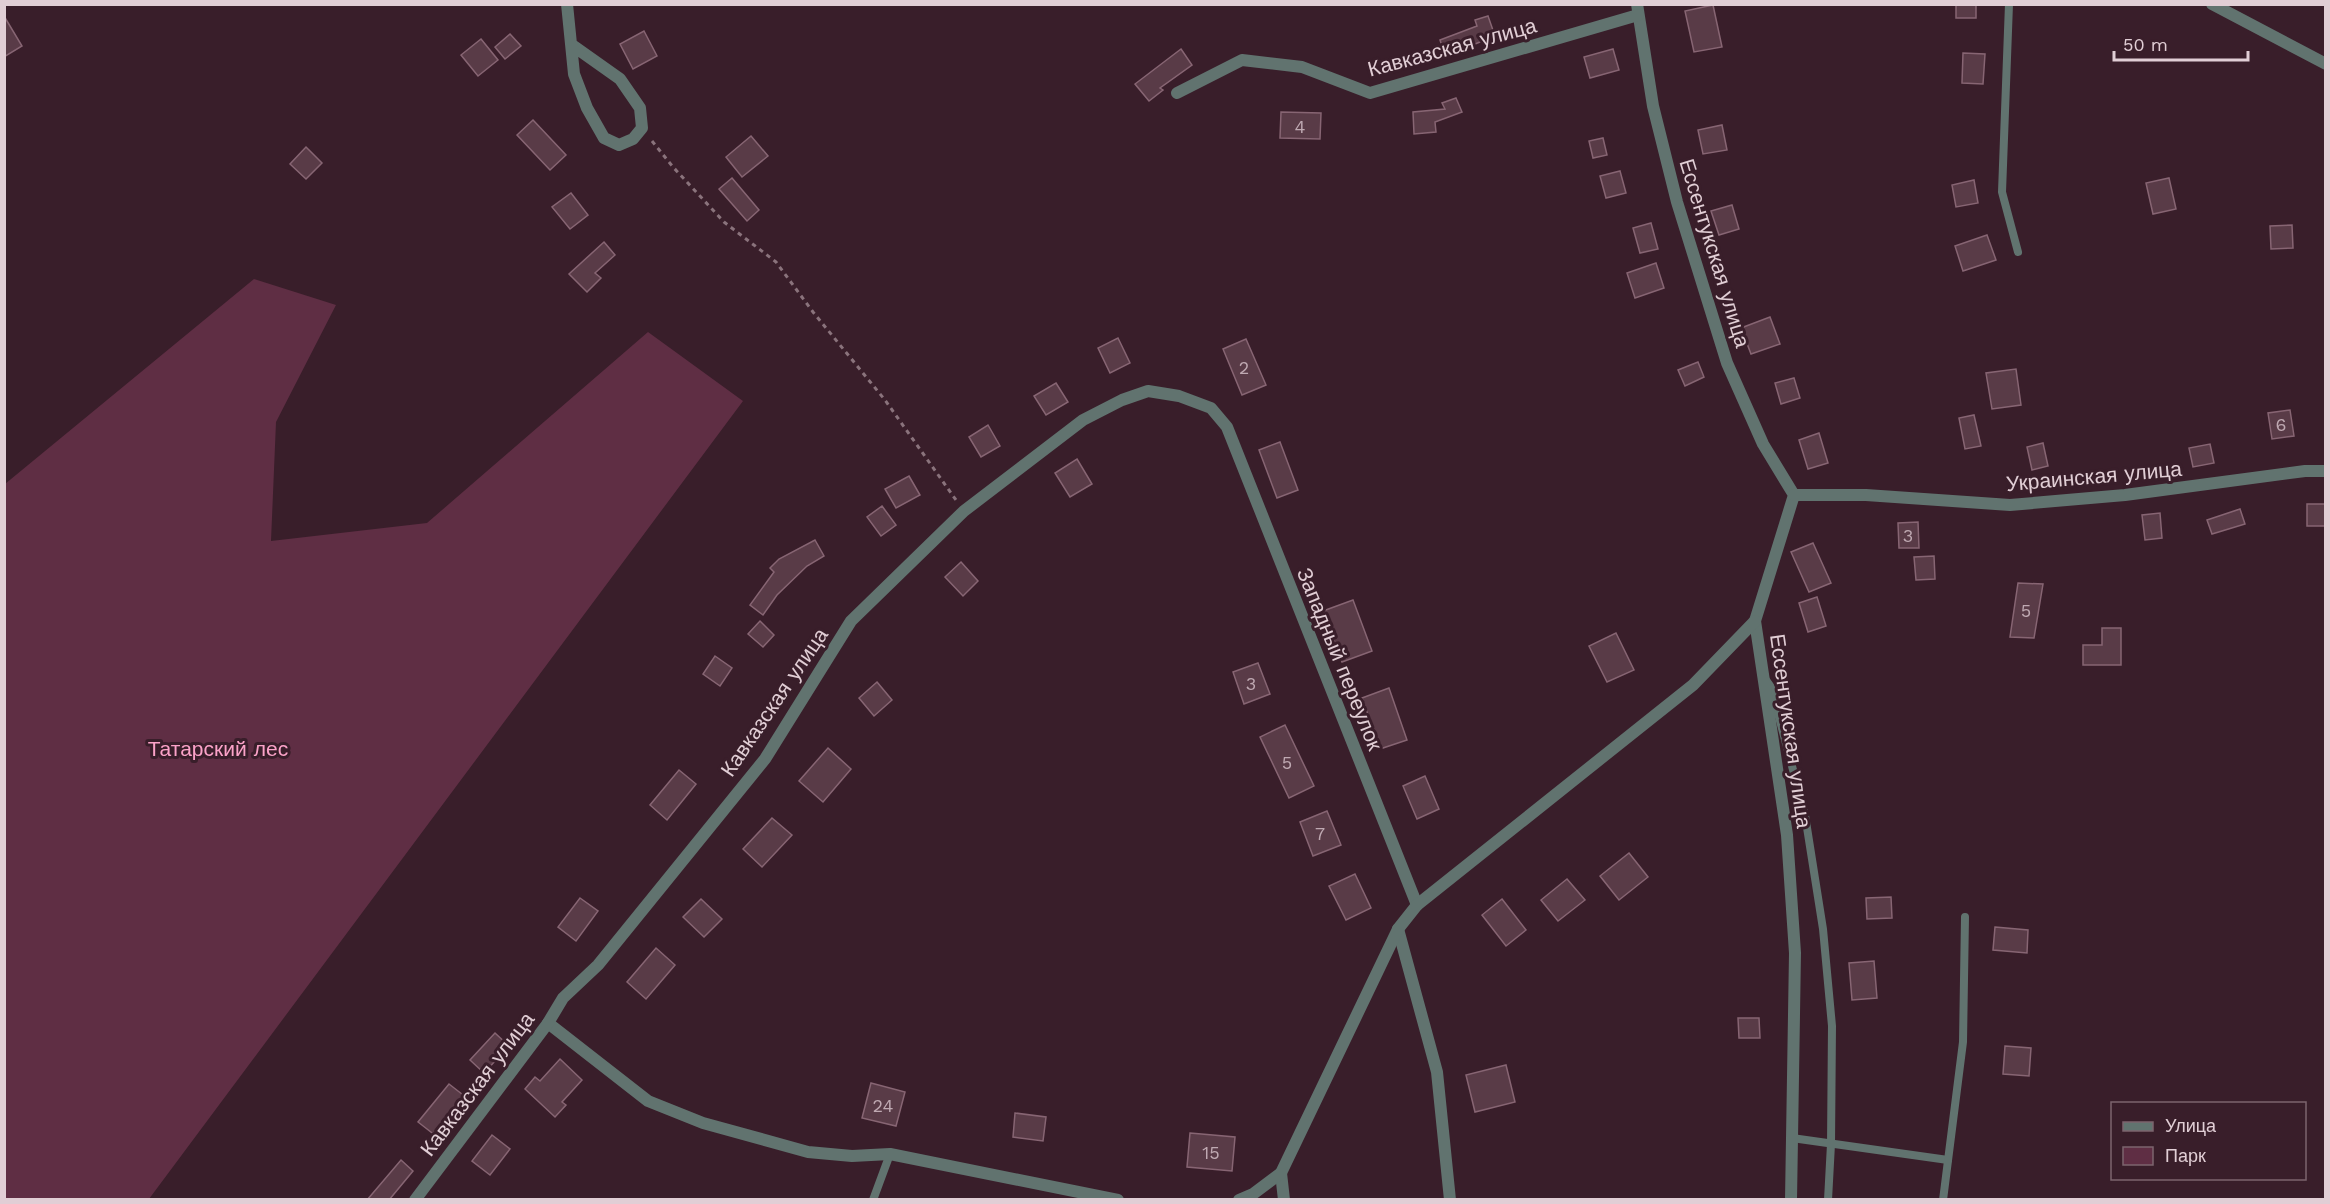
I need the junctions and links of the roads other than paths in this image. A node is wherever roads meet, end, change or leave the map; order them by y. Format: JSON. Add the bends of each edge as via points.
{"nodes":[{"id":1,"x":567,"y":4,"type":"edge"},
{"id":2,"x":2009,"y":4,"type":"edge"},
{"id":3,"x":2212,"y":4,"type":"edge"},
{"id":4,"x":1637,"y":10,"type":"edge"},
{"id":5,"x":572,"y":45,"type":"junction"},
{"id":6,"x":2325,"y":64,"type":"edge"},
{"id":7,"x":1177,"y":93,"type":"dead end"},
{"id":8,"x":2018,"y":252,"type":"dead end"},
{"id":9,"x":1227,"y":427,"type":"joint"},
{"id":10,"x":2325,"y":471,"type":"edge"},
{"id":11,"x":1794,"y":495,"type":"junction"},
{"id":12,"x":1755,"y":621,"type":"junction"},
{"id":13,"x":1762,"y":673,"type":"junction"},
{"id":14,"x":1417,"y":905,"type":"junction"},
{"id":15,"x":1965,"y":917,"type":"dead end"},
{"id":16,"x":1398,"y":929,"type":"junction"},
{"id":17,"x":549,"y":1023,"type":"junction"},
{"id":18,"x":1792,"y":1138,"type":"junction"},
{"id":19,"x":1831,"y":1144,"type":"junction"},
{"id":20,"x":890,"y":1154,"type":"junction"},
{"id":21,"x":1948,"y":1160,"type":"junction"},
{"id":22,"x":1281,"y":1173,"type":"junction"},
{"id":23,"x":415,"y":1200,"type":"edge"},
{"id":24,"x":873,"y":1200,"type":"edge"},
{"id":25,"x":1118,"y":1200,"type":"edge"},
{"id":26,"x":1239,"y":1200,"type":"edge"},
{"id":27,"x":1284,"y":1200,"type":"edge"},
{"id":28,"x":1450,"y":1200,"type":"edge"},
{"id":29,"x":1791,"y":1200,"type":"edge"},
{"id":30,"x":1828,"y":1200,"type":"edge"},
{"id":31,"x":1943,"y":1200,"type":"edge"}],
"edges":[{"from":1,"to":5,"type":"street"},
{"from":2,"to":8,"type":"lane","via":[[2002,192]]},
{"from":3,"to":6,"type":"street"},
{"from":4,"to":7,"type":"street","name":"Кавказская улица","via":[[1370,93],[1302,67],[1242,60]]},
{"from":4,"to":11,"type":"street","name":"Ессентукская улица","via":[[1653,106],[1677,202],[1727,363],[1763,444]]},
{"from":5,"to":5,"type":"street","via":[[574,74],[604,138],[618,145],[633,139],[642,128],[640,108],[620,79]]},
{"from":9,"to":14,"type":"street","name":"Западный переулок"},
{"from":9,"to":17,"type":"street","name":"Кавказская улица","via":[[1211,408],[1179,396],[1148,391],[1083,420],[964,511],[851,621],[765,759],[598,965],[563,998]]},
{"from":10,"to":11,"type":"street","name":"Украинская улица","via":[[2010,505],[1866,495]]},
{"from":11,"to":12,"type":"street","name":"Ессентукская улица"},
{"from":12,"to":13,"type":"street","name":"Ессентукская улица"},
{"from":12,"to":14,"type":"street","via":[[1693,686]]},
{"from":13,"to":18,"type":"street","name":"Ессентукская улица","via":[[1787,835],[1794,942]]},
{"from":13,"to":19,"type":"lane","via":[[1771,687],[1805,815],[1823,929],[1832,1026]]},
{"from":14,"to":16,"type":"street"},
{"from":15,"to":21,"type":"lane","via":[[1963,1042]]},
{"from":16,"to":22,"type":"street"},
{"from":16,"to":28,"type":"street","via":[[1437,1072]]},
{"from":17,"to":20,"type":"street","via":[[648,1101],[703,1123],[808,1152]]},
{"from":17,"to":23,"type":"street","name":"Кавказская улица"},
{"from":18,"to":19,"type":"lane"},
{"from":18,"to":29,"type":"street","name":"Ессентукская улица"},
{"from":19,"to":21,"type":"lane"},
{"from":19,"to":30,"type":"lane"},
{"from":20,"to":24,"type":"lane"},
{"from":20,"to":25,"type":"street"},
{"from":21,"to":31,"type":"lane"},
{"from":22,"to":26,"type":"street"},
{"from":22,"to":27,"type":"street"}]}
